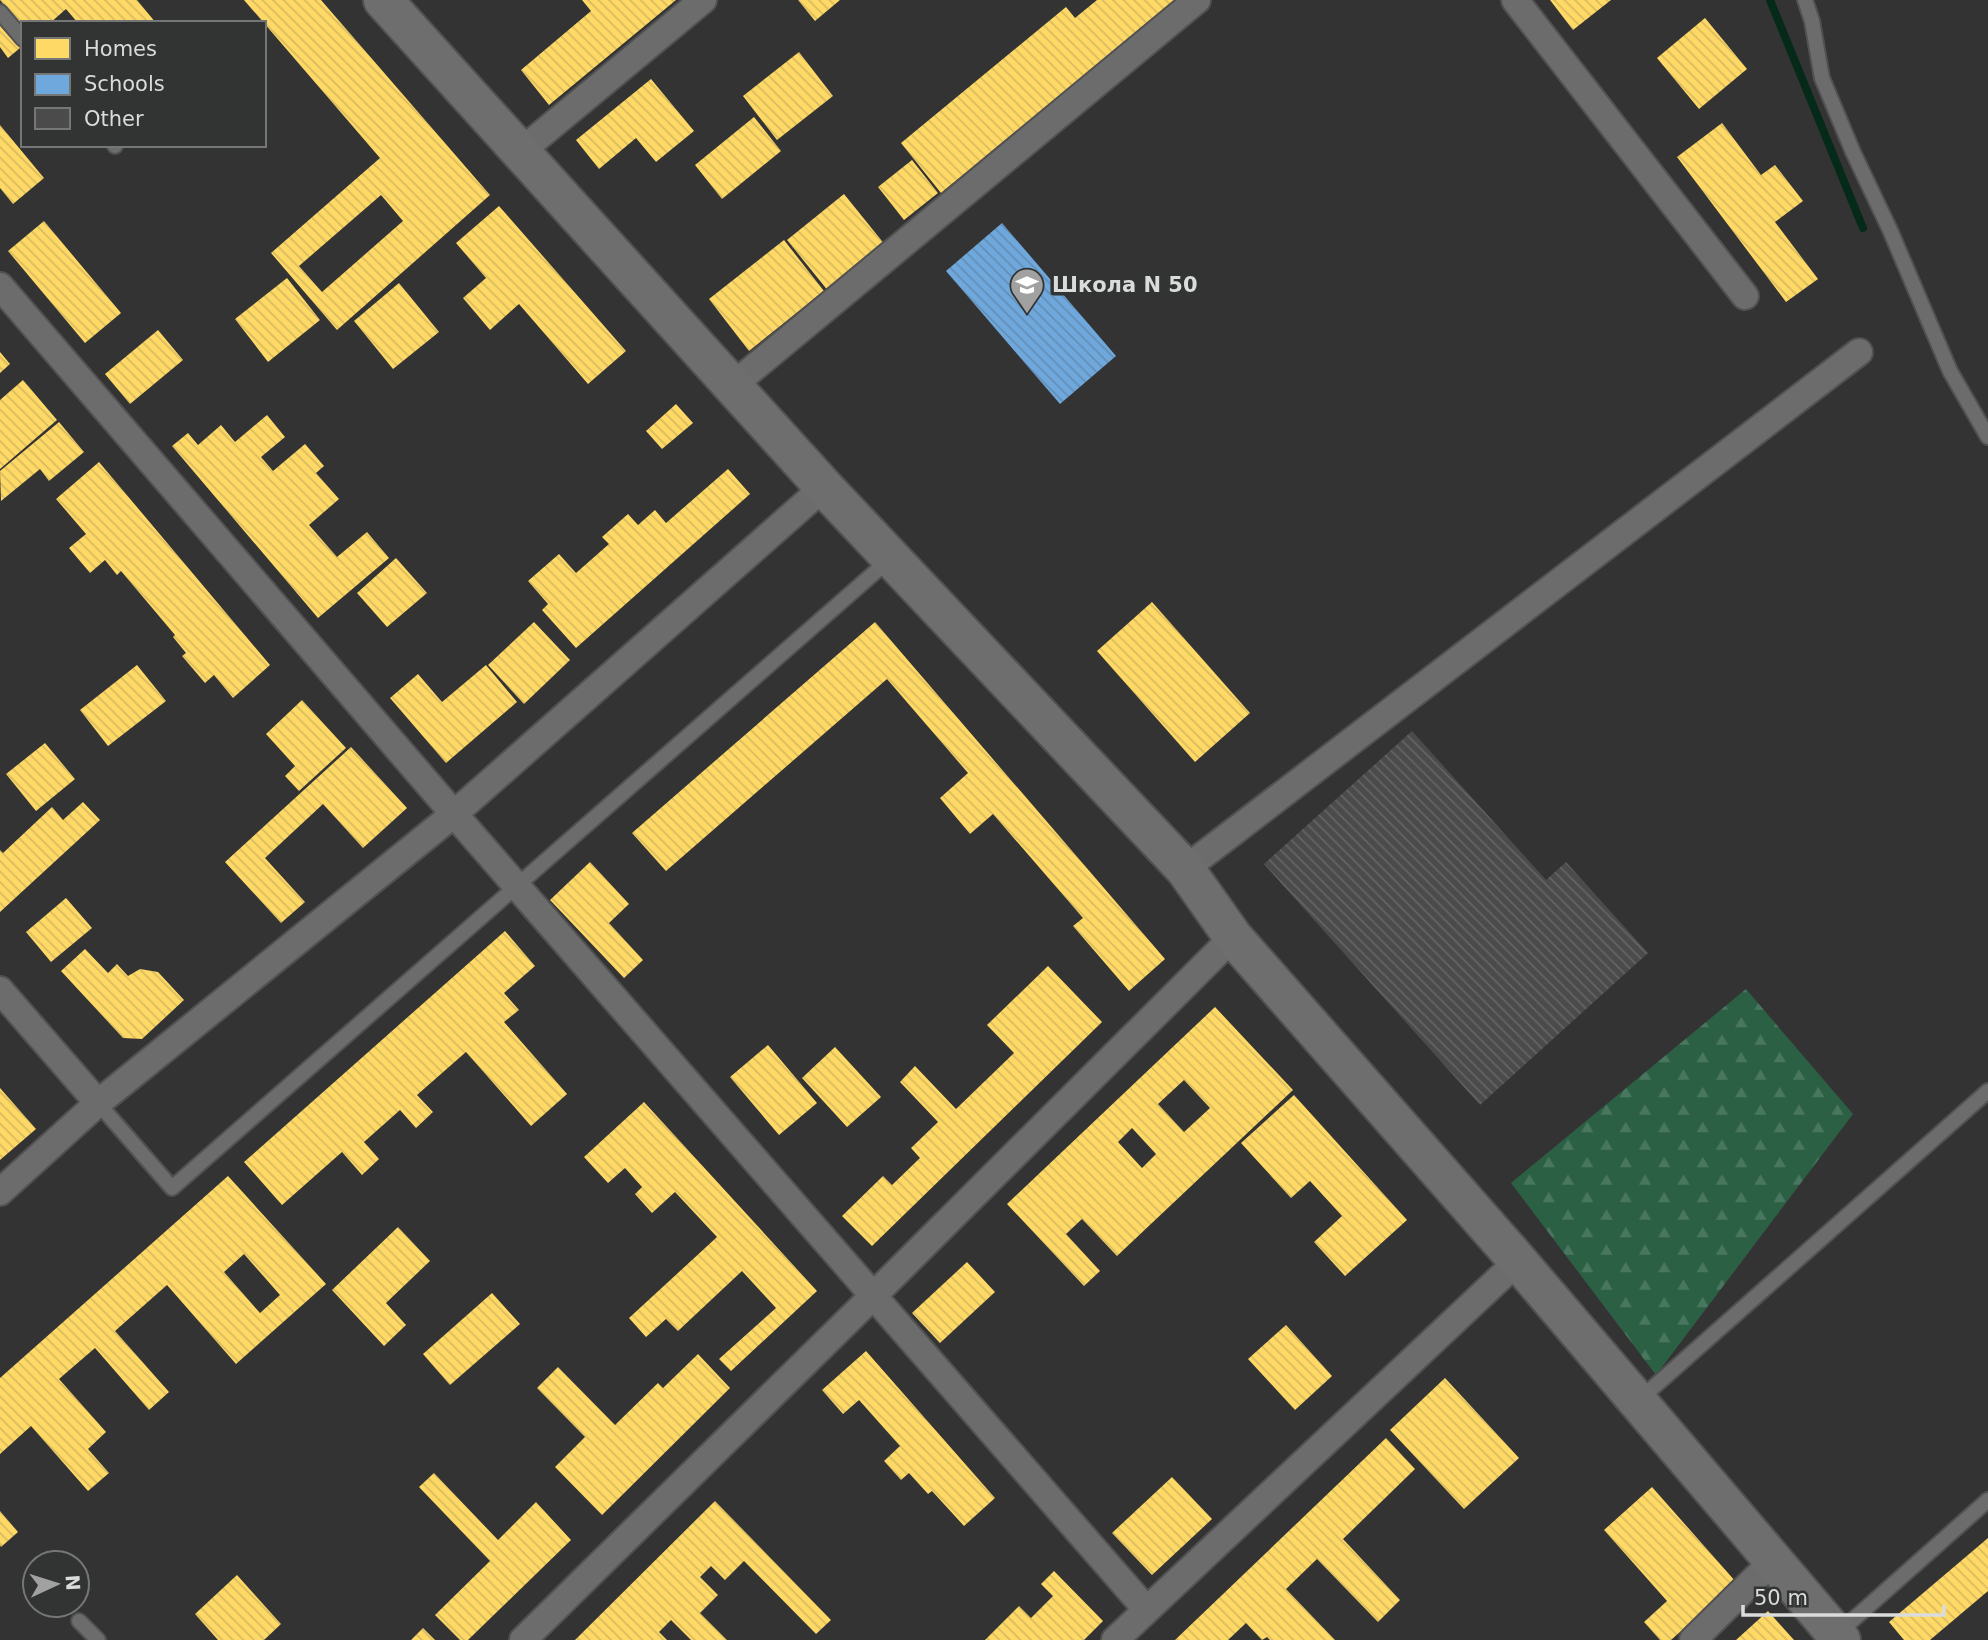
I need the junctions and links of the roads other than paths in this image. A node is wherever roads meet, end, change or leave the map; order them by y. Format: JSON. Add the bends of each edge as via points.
{"nodes":[{"id":1,"x":383,"y":0,"type":"edge"},
{"id":2,"x":703,"y":0,"type":"edge"},
{"id":3,"x":1197,"y":0,"type":"edge"},
{"id":4,"x":1515,"y":0,"type":"edge"},
{"id":5,"x":1805,"y":0,"type":"edge"},
{"id":6,"x":0,"y":12,"type":"edge"},
{"id":7,"x":21,"y":37,"type":"edge"},
{"id":8,"x":520,"y":152,"type":"junction"},
{"id":9,"x":0,"y":286,"type":"edge"},
{"id":10,"x":1745,"y":296,"type":"dead end"},
{"id":11,"x":1859,"y":352,"type":"dead end"},
{"id":12,"x":732,"y":386,"type":"junction"},
{"id":13,"x":1988,"y":437,"type":"edge"},
{"id":14,"x":824,"y":487,"type":"junction"},
{"id":15,"x":891,"y":558,"type":"junction"},
{"id":16,"x":454,"y":814,"type":"junction"},
{"id":17,"x":1185,"y":869,"type":"junction"},
{"id":18,"x":517,"y":886,"type":"junction"},
{"id":19,"x":1233,"y":937,"type":"junction"},
{"id":20,"x":0,"y":990,"type":"edge"},
{"id":21,"x":1988,"y":1091,"type":"edge"},
{"id":22,"x":98,"y":1103,"type":"junction"},
{"id":23,"x":0,"y":1192,"type":"edge"},
{"id":24,"x":1517,"y":1261,"type":"junction"},
{"id":25,"x":873,"y":1296,"type":"junction"},
{"id":26,"x":1638,"y":1401,"type":"junction"},
{"id":27,"x":1988,"y":1500,"type":"edge"},
{"id":28,"x":1773,"y":1562,"type":"junction"},
{"id":29,"x":1146,"y":1609,"type":"junction"},
{"id":30,"x":79,"y":1621,"type":"dead end"},
{"id":31,"x":1838,"y":1637,"type":"edge"},
{"id":32,"x":98,"y":1640,"type":"edge"},
{"id":33,"x":523,"y":1640,"type":"edge"},
{"id":34,"x":1115,"y":1640,"type":"edge"},
{"id":35,"x":1693,"y":1640,"type":"edge"}],
"edges":[{"from":1,"to":8,"type":"street"},
{"from":2,"to":8,"type":"street"},
{"from":3,"to":12,"type":"street"},
{"from":4,"to":10,"type":"street"},
{"from":5,"to":13,"type":"lane","via":[[1822,78],[1950,371]]},
{"from":6,"to":7,"type":"lane"},
{"from":8,"to":12,"type":"street"},
{"from":9,"to":16,"type":"street"},
{"from":11,"to":17,"type":"street"},
{"from":12,"to":14,"type":"street"},
{"from":14,"to":15,"type":"street"},
{"from":14,"to":16,"type":"street"},
{"from":15,"to":17,"type":"street"},
{"from":15,"to":18,"type":"lane"},
{"from":16,"to":18,"type":"street"},
{"from":16,"to":22,"type":"street"},
{"from":17,"to":19,"type":"street"},
{"from":18,"to":22,"type":"lane","via":[[172,1188]]},
{"from":18,"to":25,"type":"street"},
{"from":19,"to":24,"type":"street"},
{"from":19,"to":25,"type":"street"},
{"from":20,"to":22,"type":"street"},
{"from":21,"to":26,"type":"lane"},
{"from":22,"to":23,"type":"street"},
{"from":24,"to":26,"type":"street"},
{"from":24,"to":29,"type":"street"},
{"from":25,"to":29,"type":"street"},
{"from":25,"to":33,"type":"street"},
{"from":26,"to":28,"type":"street"},
{"from":27,"to":31,"type":"lane"},
{"from":28,"to":31,"type":"street"},
{"from":28,"to":35,"type":"street"},
{"from":29,"to":34,"type":"street"},
{"from":30,"to":32,"type":"lane"}]}
